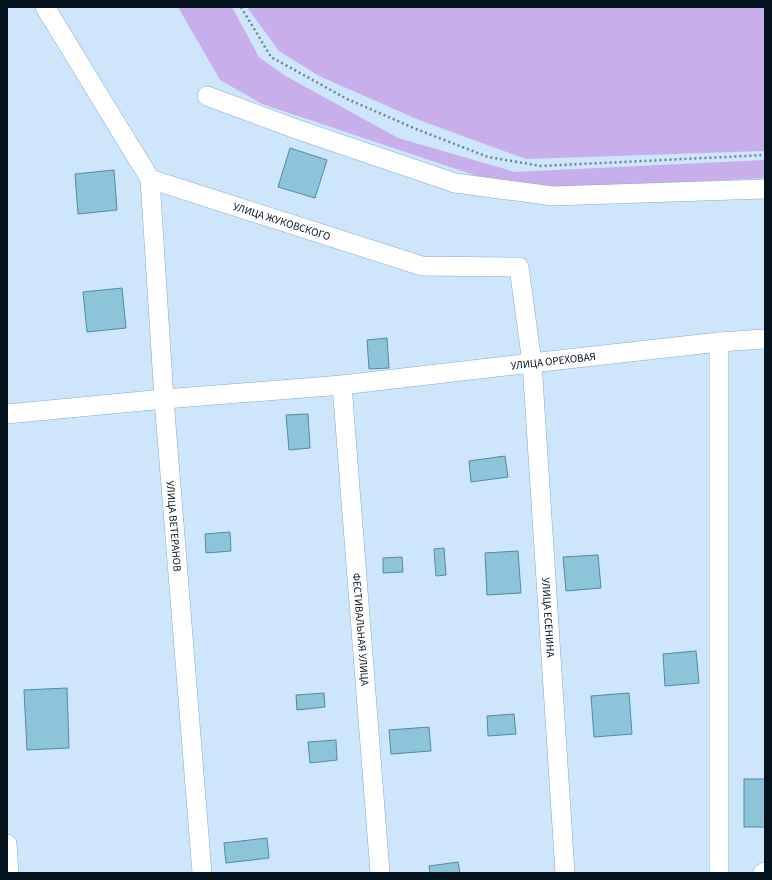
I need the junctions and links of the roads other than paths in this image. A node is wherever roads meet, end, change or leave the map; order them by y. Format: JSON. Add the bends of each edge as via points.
{"nodes":[{"id":1,"x":45,"y":7,"type":"edge"},
{"id":2,"x":207,"y":96,"type":"dead end"},
{"id":3,"x":150,"y":179,"type":"junction"},
{"id":4,"x":765,"y":189,"type":"edge"},
{"id":5,"x":765,"y":339,"type":"edge"},
{"id":6,"x":719,"y":342,"type":"junction"},
{"id":7,"x":532,"y":363,"type":"junction"},
{"id":8,"x":342,"y":385,"type":"junction"},
{"id":9,"x":164,"y":399,"type":"junction"},
{"id":10,"x":7,"y":414,"type":"edge"},
{"id":11,"x":7,"y":844,"type":"edge"},
{"id":12,"x":8,"y":873,"type":"edge"},
{"id":13,"x":202,"y":873,"type":"edge"},
{"id":14,"x":380,"y":873,"type":"edge"},
{"id":15,"x":564,"y":873,"type":"edge"},
{"id":16,"x":718,"y":873,"type":"edge"}],
"edges":[{"from":1,"to":3,"type":"street"},
{"from":2,"to":4,"type":"street","via":[[455,183],[553,196]]},
{"from":3,"to":7,"type":"street","name":"УЛИЦА ЖУКОВСКОГО","via":[[422,266],[519,267]]},
{"from":3,"to":9,"type":"street","name":"УЛИЦА ВЕТЕРАНОВ"},
{"from":5,"to":6,"type":"street","name":"УЛИЦА ОРЕХОВАЯ"},
{"from":6,"to":7,"type":"street","name":"УЛИЦА ОРЕХОВАЯ"},
{"from":6,"to":16,"type":"street"},
{"from":7,"to":8,"type":"street","name":"УЛИЦА ОРЕХОВАЯ"},
{"from":7,"to":15,"type":"street","name":"УЛИЦА ЕСЕНИНА"},
{"from":8,"to":9,"type":"street","name":"УЛИЦА ОРЕХОВАЯ"},
{"from":8,"to":14,"type":"street","name":"ФЕСТИВАЛЬНАЯ УЛИЦА"},
{"from":9,"to":10,"type":"street","name":"УЛИЦА ОРЕХОВАЯ"},
{"from":9,"to":13,"type":"street","name":"УЛИЦА ВЕТЕРАНОВ"},
{"from":11,"to":12,"type":"street"}]}
